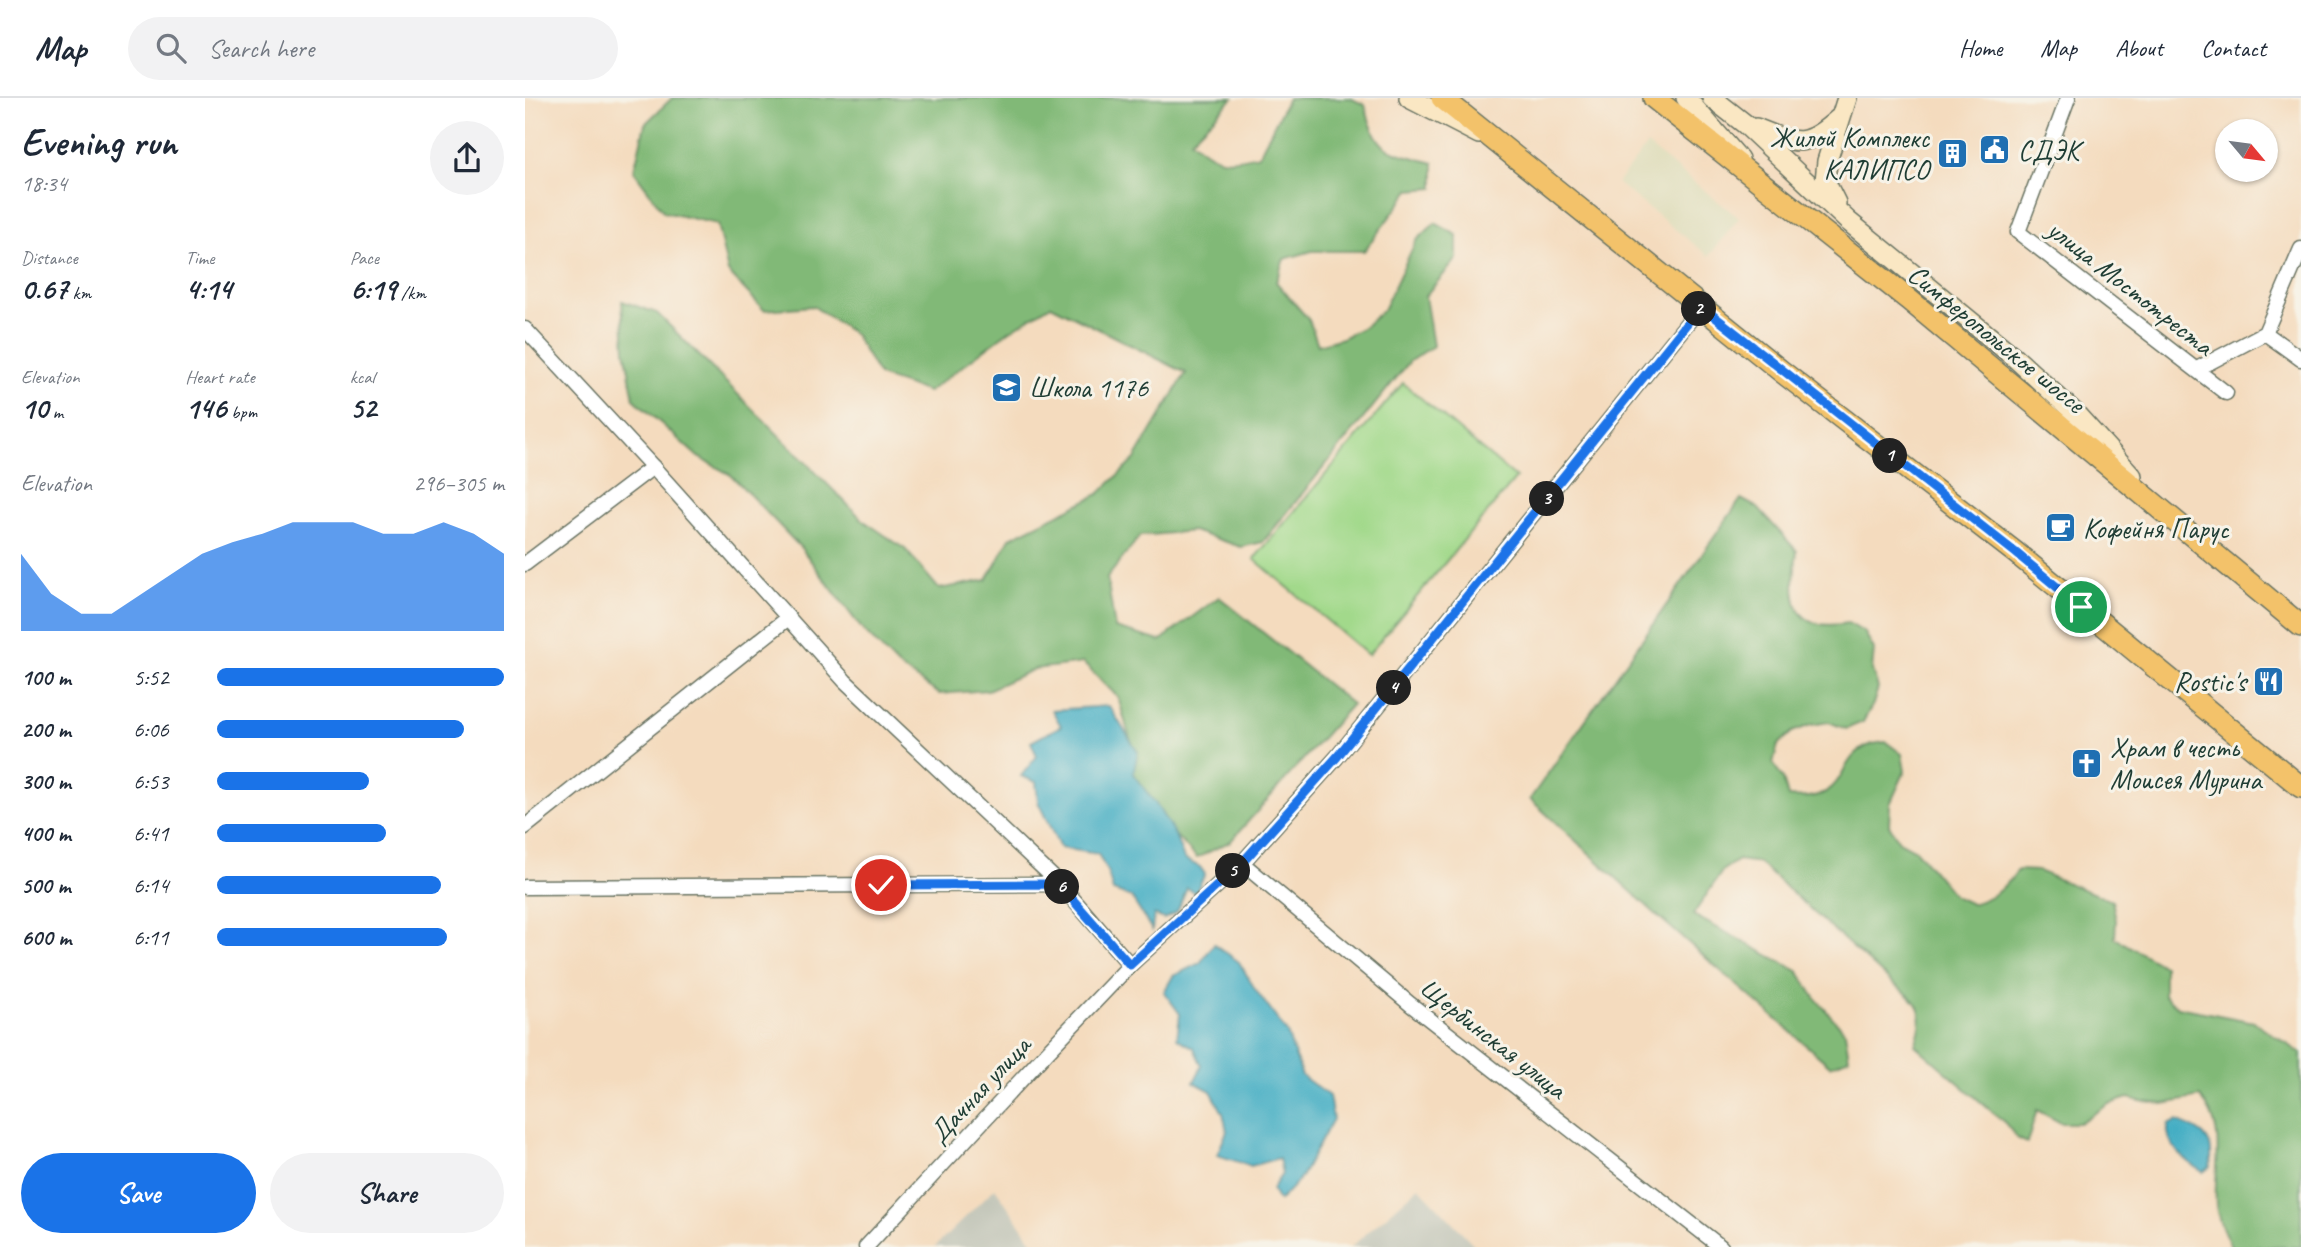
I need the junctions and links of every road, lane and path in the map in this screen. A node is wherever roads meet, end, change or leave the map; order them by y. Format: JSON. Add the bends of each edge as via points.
{"nodes":[{"id":1,"x":1409,"y":98,"type":"edge"},
{"id":2,"x":1442,"y":98,"type":"edge"},
{"id":3,"x":1654,"y":98,"type":"edge"},
{"id":4,"x":1686,"y":98,"type":"edge"},
{"id":5,"x":1712,"y":98,"type":"edge"},
{"id":6,"x":1847,"y":98,"type":"edge"},
{"id":7,"x":2068,"y":98,"type":"edge"},
{"id":8,"x":1839,"y":118,"type":"junction"},
{"id":9,"x":1745,"y":124,"type":"junction"},
{"id":10,"x":1494,"y":141,"type":"junction"},
{"id":11,"x":1755,"y":179,"type":"junction"},
{"id":12,"x":1848,"y":221,"type":"junction"},
{"id":13,"x":2301,"y":250,"type":"edge"},
{"id":14,"x":1701,"y":306,"type":"junction"},
{"id":15,"x":525,"y":329,"type":"edge"},
{"id":16,"x":2265,"y":333,"type":"junction"},
{"id":17,"x":2301,"y":359,"type":"edge"},
{"id":18,"x":2197,"y":369,"type":"junction"},
{"id":19,"x":2226,"y":393,"type":"dead end"},
{"id":20,"x":653,"y":467,"type":"junction"},
{"id":21,"x":2163,"y":510,"type":"junction"},
{"id":22,"x":525,"y":564,"type":"edge"},
{"id":23,"x":787,"y":619,"type":"junction"},
{"id":24,"x":2301,"y":626,"type":"edge"},
{"id":25,"x":2301,"y":788,"type":"edge"},
{"id":26,"x":525,"y":827,"type":"edge"},
{"id":27,"x":1242,"y":863,"type":"junction"},
{"id":28,"x":1059,"y":884,"type":"junction"},
{"id":29,"x":525,"y":887,"type":"edge"},
{"id":30,"x":1130,"y":965,"type":"junction"},
{"id":31,"x":866,"y":1247,"type":"edge"},
{"id":32,"x":1721,"y":1247,"type":"edge"}],
"edges":[{"from":1,"to":10,"type":"main road"},
{"from":2,"to":10,"type":"main road"},
{"from":3,"to":11,"type":"main road","name":"Симферопольское шоссе"},
{"from":4,"to":11,"type":"main road"},
{"from":5,"to":9,"type":"main road"},
{"from":6,"to":8,"type":"main road"},
{"from":7,"to":18,"type":"street","name":"улица Мостотреста","via":[[2018,232]]},
{"from":8,"to":9,"type":"main road","via":[[1819,136],[1805,141],[1788,141]]},
{"from":8,"to":12,"type":"main road","via":[[1825,181]]},
{"from":9,"to":12,"type":"main road"},
{"from":10,"to":14,"type":"main road"},
{"from":11,"to":21,"type":"main road","name":"Симферопольское шоссе"},
{"from":12,"to":21,"type":"main road","via":[[2043,383]]},
{"from":13,"to":16,"type":"street"},
{"from":14,"to":25,"type":"main road","via":[[2016,553]]},
{"from":14,"to":27,"type":"street","name":"Дачная улица","via":[[1337,757]]},
{"from":15,"to":20,"type":"street"},
{"from":16,"to":17,"type":"street"},
{"from":16,"to":18,"type":"street"},
{"from":18,"to":19,"type":"street","name":"улица Мостотреста"},
{"from":20,"to":22,"type":"street"},
{"from":20,"to":23,"type":"street"},
{"from":21,"to":24,"type":"main road","name":"Симферопольское шоссе"},
{"from":23,"to":26,"type":"street"},
{"from":23,"to":28,"type":"street","via":[[845,681]]},
{"from":27,"to":30,"type":"street","name":"Дачная улица"},
{"from":27,"to":32,"type":"street","name":"Щербинская улица","via":[[1410,1003]]},
{"from":28,"to":29,"type":"street"},
{"from":28,"to":30,"type":"street"},
{"from":30,"to":31,"type":"street","name":"Дачная улица"}]}
